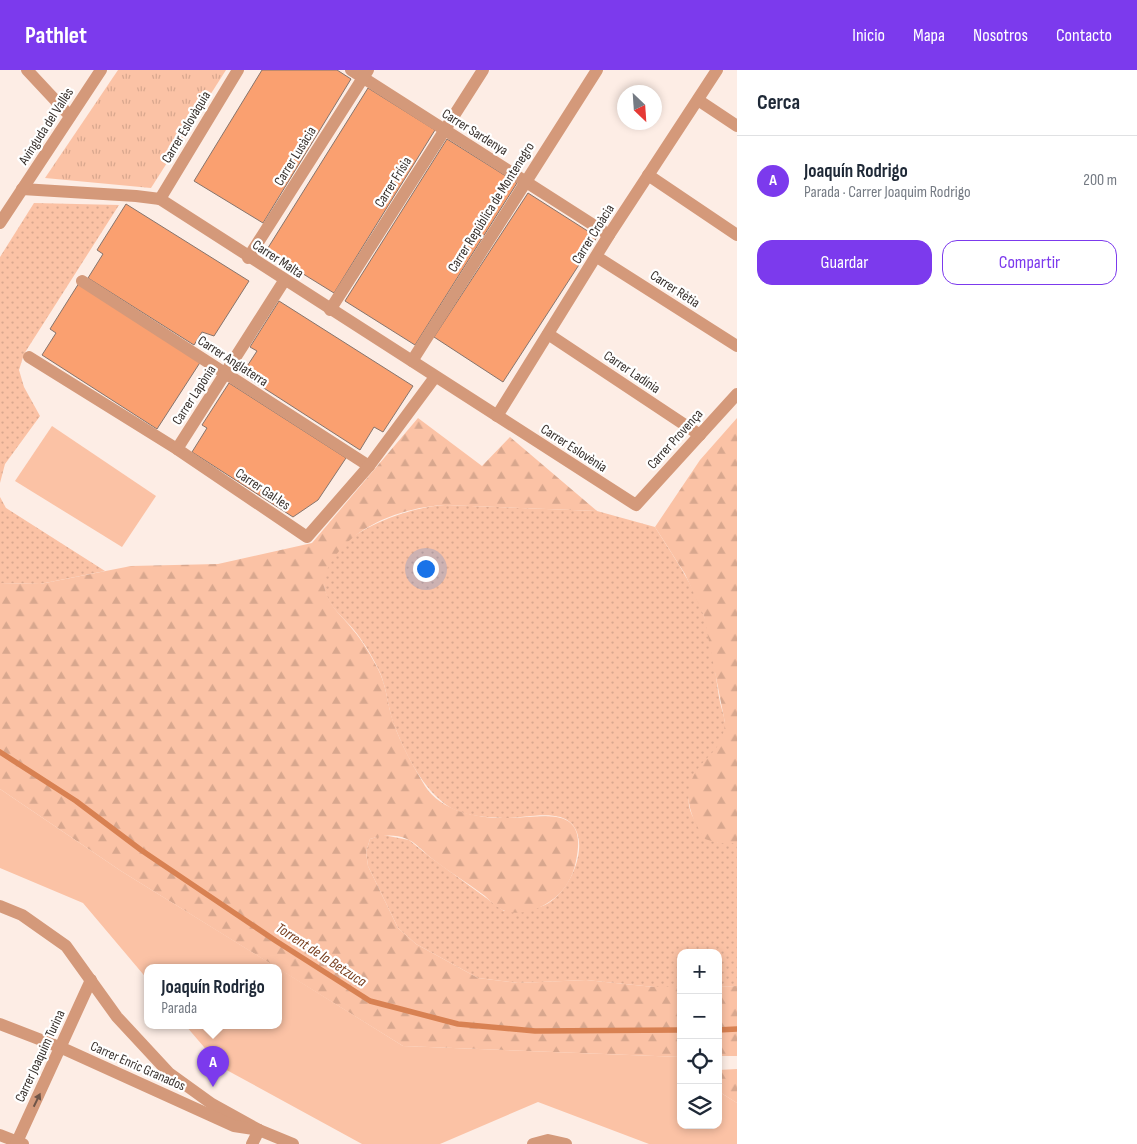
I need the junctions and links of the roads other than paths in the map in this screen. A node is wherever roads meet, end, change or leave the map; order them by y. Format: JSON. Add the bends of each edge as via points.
{"nodes":[{"id":1,"x":27,"y":70,"type":"edge"},
{"id":2,"x":101,"y":70,"type":"edge"},
{"id":3,"x":238,"y":70,"type":"edge"},
{"id":4,"x":351,"y":70,"type":"edge"},
{"id":5,"x":483,"y":70,"type":"edge"},
{"id":6,"x":597,"y":70,"type":"edge"},
{"id":7,"x":717,"y":70,"type":"edge"},
{"id":8,"x":365,"y":74,"type":"edge"},
{"id":9,"x":698,"y":100,"type":"junction"},
{"id":10,"x":70,"y":116,"type":"junction"},
{"id":11,"x":737,"y":126,"type":"edge"},
{"id":12,"x":444,"y":130,"type":"junction"},
{"id":13,"x":648,"y":176,"type":"junction"},
{"id":14,"x":526,"y":181,"type":"junction"},
{"id":15,"x":22,"y":190,"type":"junction"},
{"id":16,"x":160,"y":199,"type":"junction"},
{"id":17,"x":0,"y":223,"type":"edge"},
{"id":18,"x":609,"y":235,"type":"junction"},
{"id":19,"x":737,"y":235,"type":"edge"},
{"id":20,"x":597,"y":256,"type":"junction"},
{"id":21,"x":248,"y":258,"type":"junction"},
{"id":22,"x":82,"y":281,"type":"dead end"},
{"id":23,"x":284,"y":281,"type":"junction"},
{"id":24,"x":330,"y":310,"type":"junction"},
{"id":25,"x":548,"y":334,"type":"junction"},
{"id":26,"x":737,"y":346,"type":"edge"},
{"id":27,"x":30,"y":357,"type":"dead end"},
{"id":28,"x":412,"y":361,"type":"junction"},
{"id":29,"x":225,"y":374,"type":"junction"},
{"id":30,"x":435,"y":377,"type":"junction"},
{"id":31,"x":737,"y":394,"type":"edge"},
{"id":32,"x":497,"y":416,"type":"junction"},
{"id":33,"x":700,"y":435,"type":"junction"},
{"id":34,"x":177,"y":449,"type":"junction"},
{"id":35,"x":369,"y":466,"type":"junction"},
{"id":36,"x":636,"y":505,"type":"joint"},
{"id":37,"x":0,"y":906,"type":"edge"},
{"id":38,"x":91,"y":980,"type":"junction"},
{"id":39,"x":0,"y":1024,"type":"edge"},
{"id":40,"x":62,"y":1048,"type":"junction"},
{"id":41,"x":259,"y":1130,"type":"junction"},
{"id":42,"x":0,"y":1135,"type":"edge"},
{"id":43,"x":19,"y":1143,"type":"edge"},
{"id":44,"x":252,"y":1144,"type":"edge"},
{"id":45,"x":293,"y":1144,"type":"edge"},
{"id":46,"x":533,"y":1144,"type":"edge"},
{"id":47,"x":566,"y":1144,"type":"edge"}],
"edges":[{"from":1,"to":10,"type":"street"},
{"from":2,"to":10,"type":"street","name":"Avinguda del Vallès"},
{"from":3,"to":16,"type":"street","name":"Carrer Eslovàquia"},
{"from":4,"to":8,"type":"street","name":"Carrer Sardenya"},
{"from":5,"to":12,"type":"street","name":"Carrer Frísia"},
{"from":6,"to":14,"type":"street","name":"Carrer República de Montenegro"},
{"from":7,"to":9,"type":"street","name":"Carrer Croàcia"},
{"from":8,"to":12,"type":"street","name":"Carrer Sardenya"},
{"from":8,"to":21,"type":"street","name":"Carrer Lusàcia"},
{"from":9,"to":11,"type":"street"},
{"from":9,"to":13,"type":"street","name":"Carrer Croàcia"},
{"from":10,"to":15,"type":"street","name":"Avinguda del Vallès"},
{"from":12,"to":14,"type":"street","name":"Carrer Sardenya"},
{"from":12,"to":24,"type":"street","name":"Carrer Frísia"},
{"from":13,"to":18,"type":"street","name":"Carrer Croàcia"},
{"from":13,"to":19,"type":"street"},
{"from":14,"to":18,"type":"street","name":"Carrer Sardenya"},
{"from":14,"to":28,"type":"street","name":"Carrer República de Montenegro"},
{"from":15,"to":16,"type":"street","name":"Carrer Malta"},
{"from":15,"to":17,"type":"street","name":"Avinguda del Vallès"},
{"from":16,"to":21,"type":"street","name":"Carrer Malta"},
{"from":18,"to":20,"type":"street","name":"Carrer Croàcia"},
{"from":20,"to":25,"type":"street","name":"Carrer Croàcia"},
{"from":20,"to":26,"type":"street","name":"Carrer Rètia"},
{"from":21,"to":23,"type":"street","name":"Carrer Malta"},
{"from":22,"to":29,"type":"street","name":"Carrer Anglaterra"},
{"from":23,"to":24,"type":"street","name":"Carrer Malta"},
{"from":23,"to":29,"type":"street","name":"Carrer Lapònia"},
{"from":24,"to":28,"type":"street","name":"Carrer Malta"},
{"from":25,"to":32,"type":"street","name":"Carrer Croàcia"},
{"from":25,"to":33,"type":"street","name":"Carrer Ladínia"},
{"from":27,"to":34,"type":"street","name":"Carrer Gal·les"},
{"from":28,"to":30,"type":"street","name":"Carrer Malta"},
{"from":29,"to":34,"type":"street","name":"Carrer Lapònia"},
{"from":29,"to":35,"type":"street","name":"Carrer Anglaterra"},
{"from":30,"to":32,"type":"street","name":"Carrer Malta"},
{"from":30,"to":35,"type":"street","name":"Carrer Gal·les"},
{"from":31,"to":33,"type":"street","name":"Carrer Provença"},
{"from":32,"to":36,"type":"street","name":"Carrer Eslovènia"},
{"from":33,"to":36,"type":"street","name":"Carrer Provença"},
{"from":34,"to":35,"type":"street","name":"Carrer Gal·les","via":[[308,537]]},
{"from":37,"to":38,"type":"street","via":[[22,915],[66,946]]},
{"from":38,"to":40,"type":"street","name":"Carrer Joaquim Turina"},
{"from":38,"to":41,"type":"street","via":[[117,1018],[169,1073],[212,1104]]},
{"from":39,"to":40,"type":"street","name":"Carrer Enric Granados"},
{"from":40,"to":41,"type":"street","name":"Carrer Enric Granados","via":[[234,1126]]},
{"from":43,"to":40,"type":"street","name":"Carrer Joaquim Turina","one_way":true},
{"from":41,"to":44,"type":"street"},
{"from":41,"to":45,"type":"street","name":"Carrer Enric Granados"},
{"from":42,"to":43,"type":"street"},
{"from":46,"to":47,"type":"street","via":[[548,1140]]}]}
